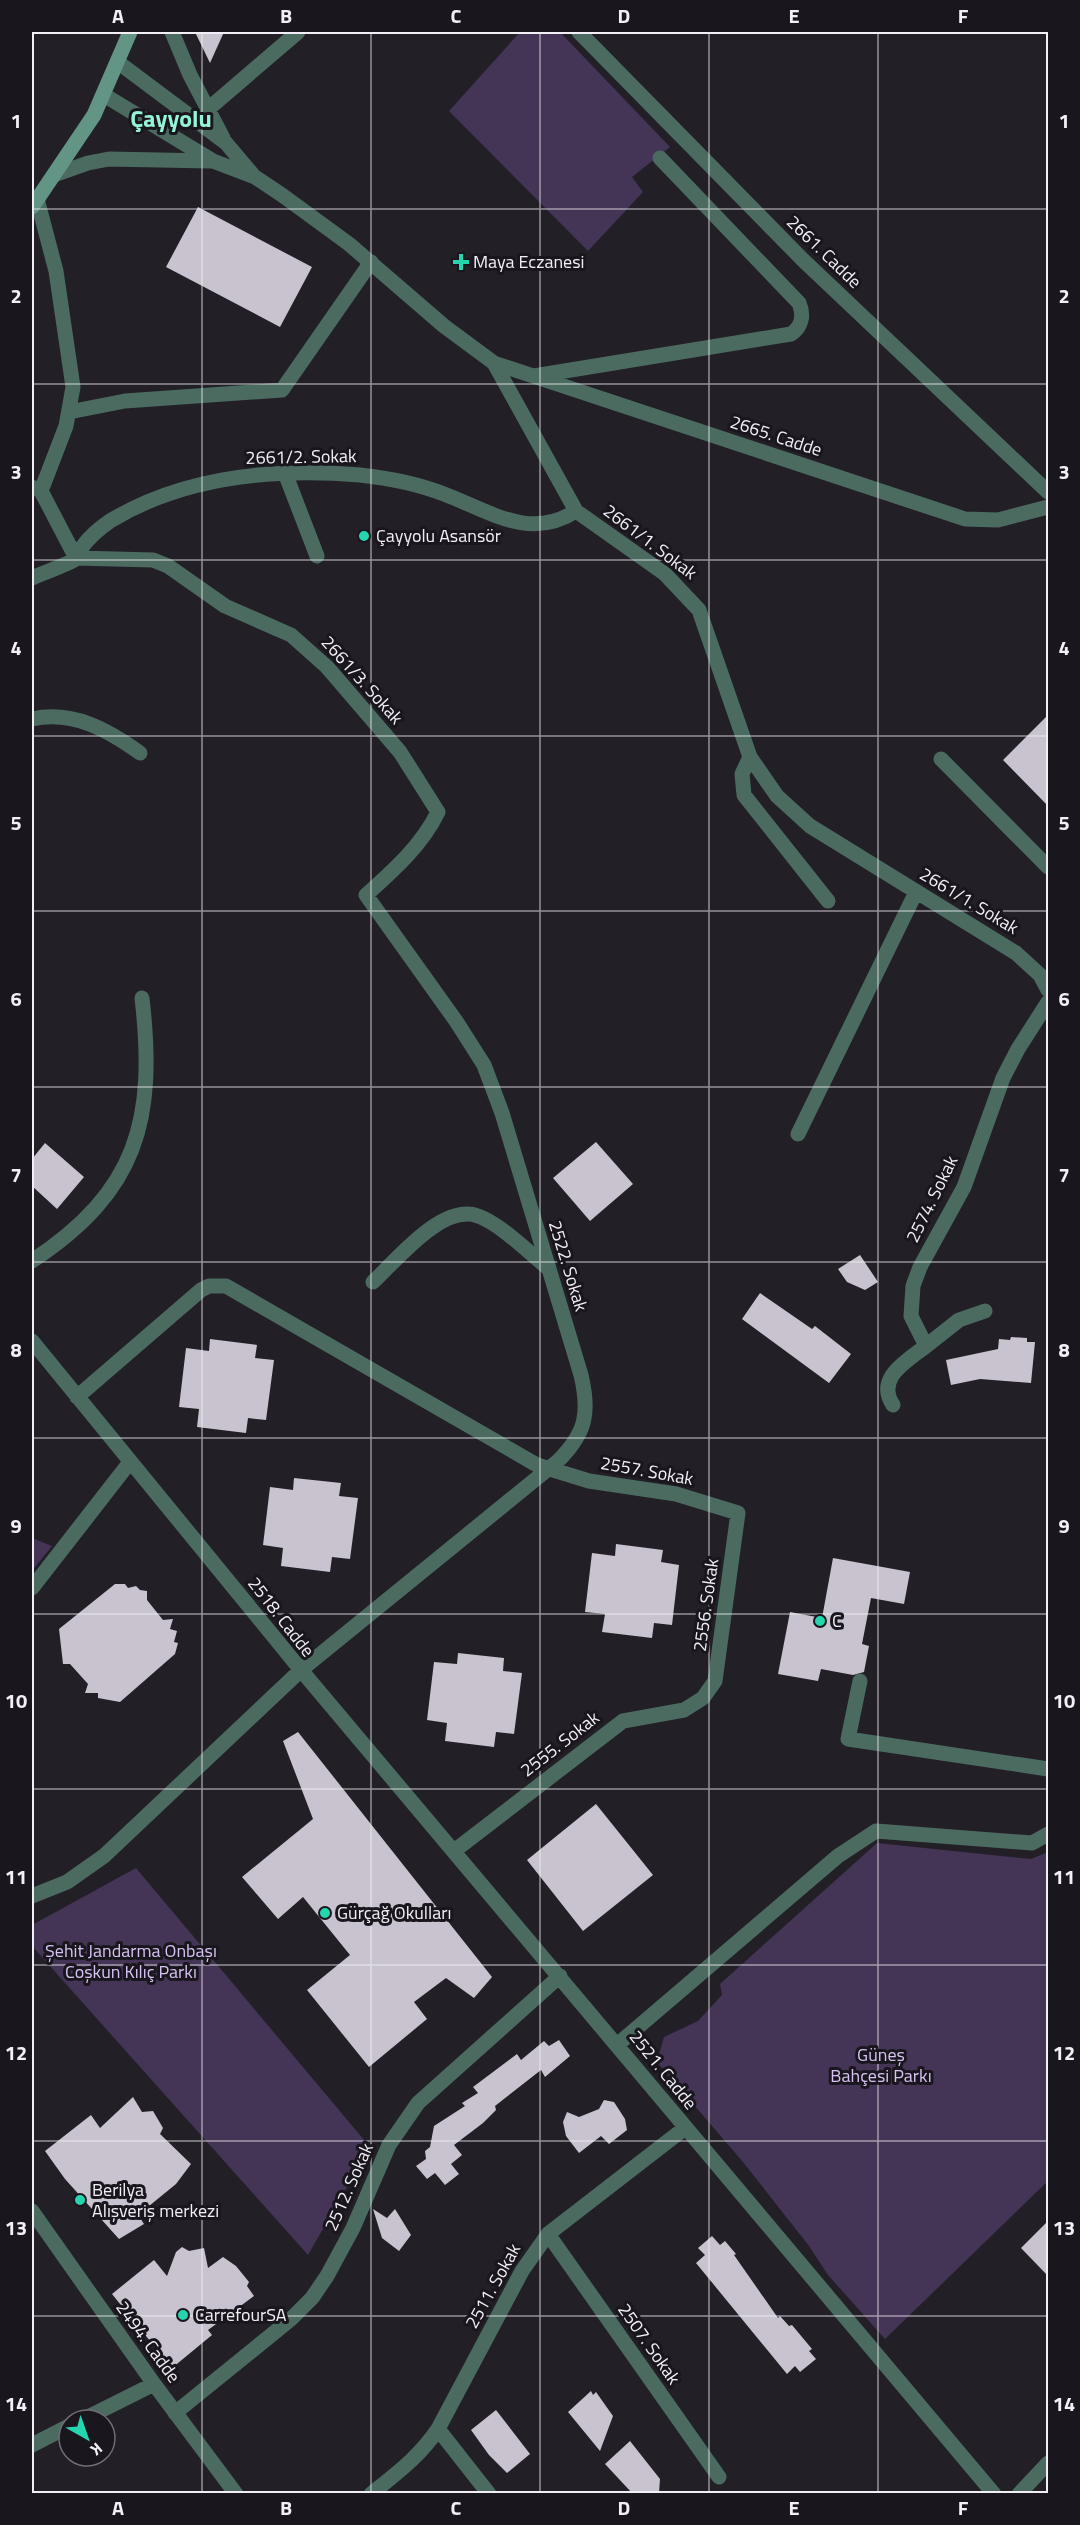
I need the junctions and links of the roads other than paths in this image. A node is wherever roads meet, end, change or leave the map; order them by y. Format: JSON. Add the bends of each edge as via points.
{"nodes":[{"id":1,"x":130,"y":32,"type":"edge"},
{"id":2,"x":172,"y":32,"type":"edge"},
{"id":3,"x":298,"y":32,"type":"edge"},
{"id":4,"x":579,"y":32,"type":"edge"},
{"id":5,"x":119,"y":63,"type":"junction"},
{"id":6,"x":104,"y":95,"type":"junction"},
{"id":7,"x":207,"y":110,"type":"junction"},
{"id":8,"x":226,"y":143,"type":"junction"},
{"id":9,"x":660,"y":158,"type":"dead end"},
{"id":10,"x":213,"y":161,"type":"junction"},
{"id":11,"x":54,"y":175,"type":"junction"},
{"id":12,"x":255,"y":177,"type":"junction"},
{"id":13,"x":34,"y":203,"type":"edge"},
{"id":14,"x":371,"y":262,"type":"junction"},
{"id":15,"x":494,"y":363,"type":"junction"},
{"id":16,"x":531,"y":376,"type":"junction"},
{"id":17,"x":69,"y":412,"type":"junction"},
{"id":18,"x":285,"y":473,"type":"junction"},
{"id":19,"x":36,"y":489,"type":"edge"},
{"id":20,"x":1048,"y":492,"type":"edge"},
{"id":21,"x":1048,"y":507,"type":"edge"},
{"id":22,"x":576,"y":511,"type":"junction"},
{"id":23,"x":317,"y":555,"type":"dead end"},
{"id":24,"x":76,"y":558,"type":"junction"},
{"id":25,"x":32,"y":578,"type":"edge"},
{"id":26,"x":32,"y":719,"type":"edge"},
{"id":27,"x":140,"y":753,"type":"dead end"},
{"id":28,"x":750,"y":757,"type":"junction"},
{"id":29,"x":941,"y":759,"type":"dead end"},
{"id":30,"x":438,"y":812,"type":"joint"},
{"id":31,"x":1048,"y":867,"type":"edge"},
{"id":32,"x":916,"y":892,"type":"junction"},
{"id":33,"x":828,"y":901,"type":"dead end"},
{"id":34,"x":1048,"y":990,"type":"edge"},
{"id":35,"x":142,"y":998,"type":"dead end"},
{"id":36,"x":1048,"y":1002,"type":"edge"},
{"id":37,"x":798,"y":1134,"type":"dead end"},
{"id":38,"x":32,"y":1261,"type":"edge"},
{"id":39,"x":549,"y":1269,"type":"junction"},
{"id":40,"x":373,"y":1282,"type":"dead end"},
{"id":41,"x":985,"y":1311,"type":"dead end"},
{"id":42,"x":32,"y":1341,"type":"edge"},
{"id":43,"x":926,"y":1346,"type":"junction"},
{"id":44,"x":77,"y":1397,"type":"junction"},
{"id":45,"x":893,"y":1405,"type":"dead end"},
{"id":46,"x":130,"y":1462,"type":"junction"},
{"id":47,"x":548,"y":1469,"type":"junction"},
{"id":48,"x":738,"y":1513,"type":"joint"},
{"id":49,"x":32,"y":1588,"type":"edge"},
{"id":50,"x":301,"y":1670,"type":"junction"},
{"id":51,"x":860,"y":1681,"type":"dead end"},
{"id":52,"x":703,"y":1698,"type":"joint"},
{"id":53,"x":1048,"y":1769,"type":"edge"},
{"id":54,"x":1048,"y":1834,"type":"edge"},
{"id":55,"x":454,"y":1851,"type":"junction"},
{"id":56,"x":32,"y":1896,"type":"edge"},
{"id":57,"x":560,"y":1976,"type":"junction"},
{"id":58,"x":617,"y":2045,"type":"junction"},
{"id":59,"x":685,"y":2127,"type":"junction"},
{"id":60,"x":32,"y":2211,"type":"edge"},
{"id":61,"x":548,"y":2234,"type":"junction"},
{"id":62,"x":154,"y":2384,"type":"junction"},
{"id":63,"x":106,"y":2408,"type":"edge"},
{"id":64,"x":175,"y":2413,"type":"junction"},
{"id":65,"x":438,"y":2429,"type":"junction"},
{"id":66,"x":57,"y":2432,"type":"edge"},
{"id":67,"x":32,"y":2445,"type":"edge"},
{"id":68,"x":1048,"y":2463,"type":"edge"},
{"id":69,"x":719,"y":2477,"type":"dead end"},
{"id":70,"x":236,"y":2493,"type":"edge"},
{"id":71,"x":372,"y":2493,"type":"edge"},
{"id":72,"x":489,"y":2493,"type":"edge"},
{"id":73,"x":994,"y":2493,"type":"edge"},
{"id":74,"x":1019,"y":2493,"type":"edge"}],
"edges":[{"from":1,"to":5,"type":"street"},
{"from":2,"to":7,"type":"street","name":"2661/1. Sokak"},
{"from":3,"to":7,"type":"street"},
{"from":4,"to":20,"type":"street","name":"2661. Cadde","via":[[803,260]]},
{"from":5,"to":6,"type":"street"},
{"from":5,"to":8,"type":"street","name":"2661/1. Sokak"},
{"from":6,"to":10,"type":"street","name":"2661/1. Sokak"},
{"from":6,"to":11,"type":"street"},
{"from":7,"to":8,"type":"street","name":"2661/1. Sokak"},
{"from":8,"to":12,"type":"street","name":"2661/1. Sokak"},
{"from":9,"to":16,"type":"street","via":[[799,303],[802,317],[796,331]]},
{"from":10,"to":11,"type":"street","name":"2661/1. Sokak","via":[[109,159]]},
{"from":10,"to":12,"type":"street","name":"2661/1. Sokak"},
{"from":11,"to":13,"type":"street"},
{"from":12,"to":14,"type":"street","name":"2661/1. Sokak"},
{"from":13,"to":17,"type":"street","via":[[56,271],[73,387]]},
{"from":14,"to":15,"type":"street","name":"2661/1. Sokak","via":[[444,326]]},
{"from":14,"to":17,"type":"street","via":[[282,390],[125,401]]},
{"from":15,"to":16,"type":"street","name":"2665. Cadde"},
{"from":15,"to":22,"type":"street","name":"2661/1. Sokak"},
{"from":16,"to":21,"type":"street","name":"2665. Cadde","via":[[965,519],[998,520]]},
{"from":17,"to":19,"type":"street"},
{"from":18,"to":22,"type":"street","name":"2661/2. Sokak","via":[[394,480],[446,495],[504,519],[538,525],[554,523]]},
{"from":18,"to":23,"type":"street"},
{"from":18,"to":24,"type":"street","name":"2661/2. Sokak","via":[[216,482],[152,500],[108,523]]},
{"from":19,"to":24,"type":"street"},
{"from":22,"to":28,"type":"street","name":"2661/1. Sokak","via":[[665,574],[699,610]]},
{"from":24,"to":25,"type":"street"},
{"from":24,"to":30,"type":"street","name":"2661/3. Sokak","via":[[153,560],[168,566],[225,606],[298,640],[327,667],[400,752]]},
{"from":26,"to":27,"type":"street","via":[[60,716],[80,720]]},
{"from":28,"to":32,"type":"street","name":"2661/1. Sokak","via":[[770,787],[802,819]]},
{"from":28,"to":33,"type":"street","via":[[742,774],[744,795]]},
{"from":29,"to":31,"type":"street"},
{"from":30,"to":39,"type":"street","name":"2522. Sokak","via":[[421,840],[366,895],[484,1065]]},
{"from":32,"to":34,"type":"street","name":"2661/1. Sokak","via":[[1016,952],[1040,975]]},
{"from":32,"to":37,"type":"street"},
{"from":35,"to":38,"type":"street","via":[[147,1040],[145,1105],[127,1162],[104,1200]]},
{"from":36,"to":43,"type":"street","name":"2574. Sokak","via":[[1003,1078],[964,1186],[913,1286],[911,1316]]},
{"from":39,"to":40,"type":"street","via":[[492,1224],[464,1213],[431,1227]]},
{"from":39,"to":47,"type":"street","name":"2522. Sokak","via":[[581,1375],[586,1407],[579,1436]]},
{"from":41,"to":43,"type":"street","via":[[959,1320]]},
{"from":42,"to":44,"type":"street","name":"2518. Cadde"},
{"from":43,"to":45,"type":"street","via":[[888,1379],[886,1389]]},
{"from":44,"to":46,"type":"street","name":"2518. Cadde"},
{"from":44,"to":47,"type":"street","name":"2557. Sokak","via":[[201,1290],[226,1286]]},
{"from":46,"to":49,"type":"street"},
{"from":46,"to":50,"type":"street","name":"2518. Cadde"},
{"from":47,"to":48,"type":"street","name":"2557. Sokak","via":[[589,1481],[676,1494]]},
{"from":47,"to":50,"type":"street","name":"2522. Sokak"},
{"from":48,"to":52,"type":"street","name":"2556. Sokak","via":[[715,1681]]},
{"from":50,"to":55,"type":"street","name":"2521. Cadde"},
{"from":50,"to":56,"type":"street","name":"2518. Cadde","via":[[104,1856],[67,1882]]},
{"from":51,"to":53,"type":"street","via":[[848,1739]]},
{"from":52,"to":55,"type":"street","name":"2555. Sokak","via":[[677,1712],[623,1721]]},
{"from":54,"to":58,"type":"street","via":[[1032,1843],[876,1831],[866,1835]]},
{"from":55,"to":57,"type":"street","name":"2521. Cadde"},
{"from":57,"to":58,"type":"street","name":"2521. Cadde"},
{"from":57,"to":64,"type":"street","name":"2512. Sokak","via":[[418,2103],[389,2145],[353,2228],[312,2298]]},
{"from":58,"to":59,"type":"street","name":"2521. Cadde"},
{"from":59,"to":61,"type":"street","name":"2511. Sokak"},
{"from":59,"to":73,"type":"street","name":"2521. Cadde"},
{"from":60,"to":62,"type":"street","name":"2494. Cadde"},
{"from":61,"to":65,"type":"street","name":"2511. Sokak","via":[[522,2271]]},
{"from":61,"to":69,"type":"street","name":"2507. Sokak"},
{"from":62,"to":63,"type":"street"},
{"from":62,"to":64,"type":"street","name":"2494. Cadde"},
{"from":64,"to":70,"type":"street","name":"2494. Cadde"},
{"from":65,"to":71,"type":"street","name":"2511. Sokak","via":[[409,2464]]},
{"from":65,"to":72,"type":"street"},
{"from":66,"to":67,"type":"street"},
{"from":68,"to":74,"type":"street"}]}
